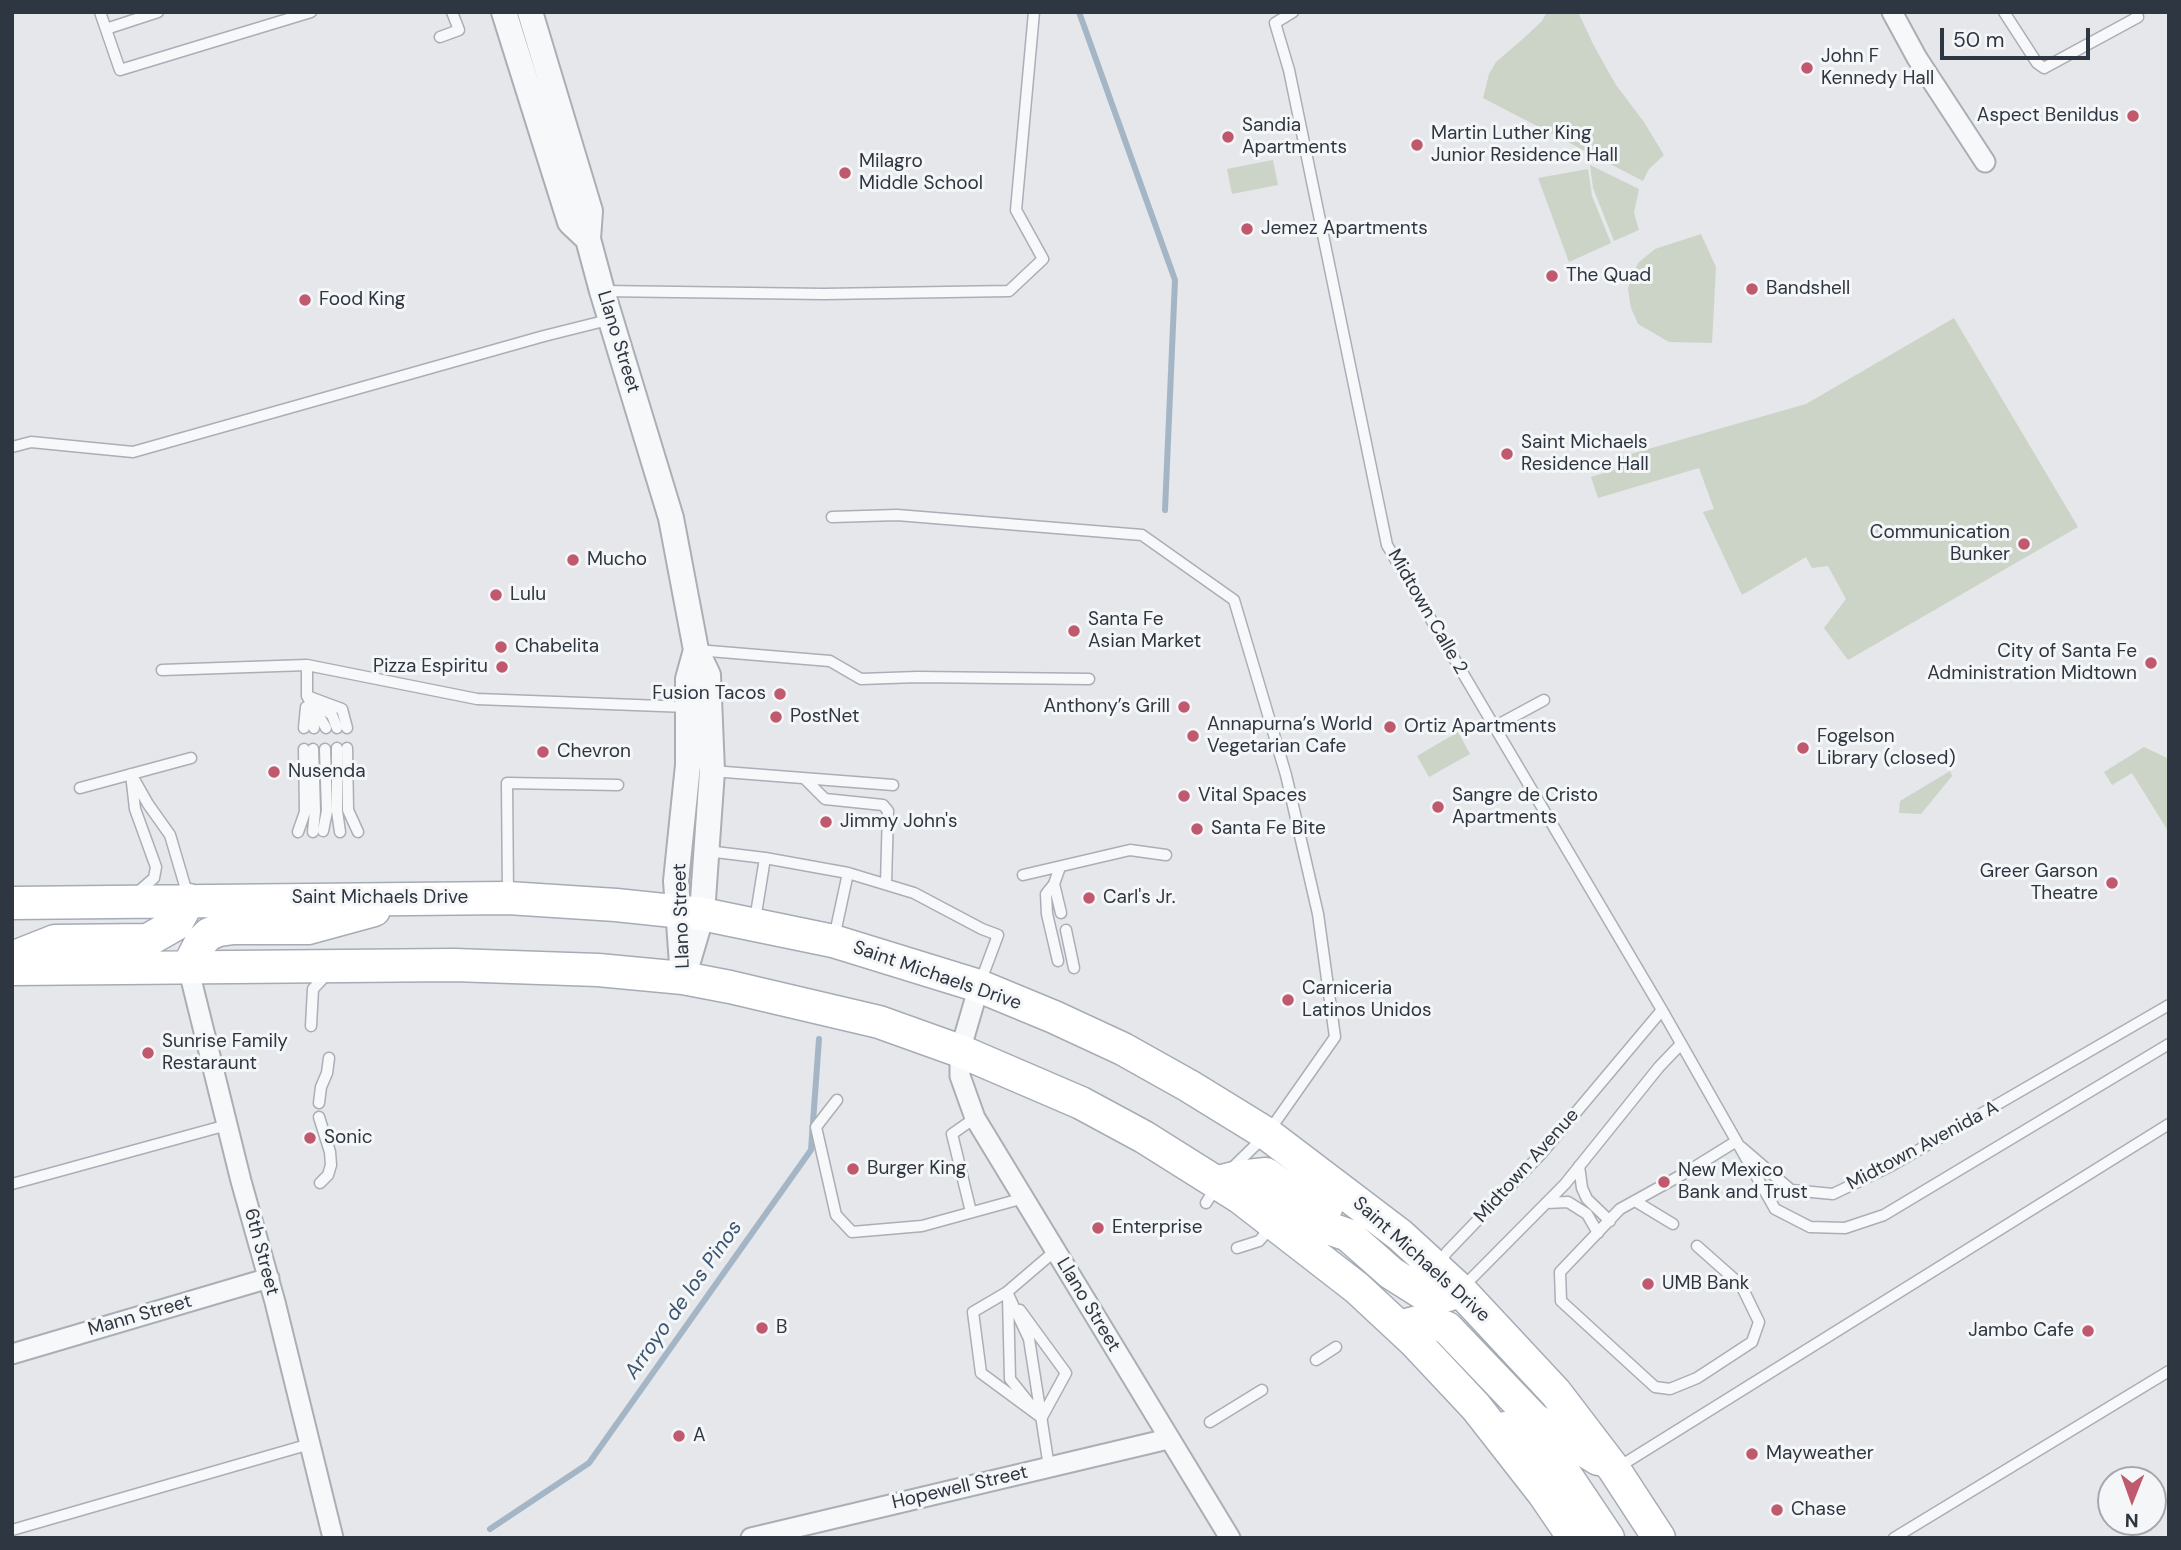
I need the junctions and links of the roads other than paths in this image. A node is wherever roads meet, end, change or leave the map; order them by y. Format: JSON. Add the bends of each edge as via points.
{"nodes":[{"id":1,"x":100,"y":12,"type":"edge"},
{"id":2,"x":158,"y":12,"type":"edge"},
{"id":3,"x":311,"y":12,"type":"edge"},
{"id":4,"x":452,"y":12,"type":"edge"},
{"id":5,"x":504,"y":12,"type":"edge"},
{"id":6,"x":530,"y":12,"type":"edge"},
{"id":7,"x":1034,"y":12,"type":"edge"},
{"id":8,"x":1293,"y":12,"type":"edge"},
{"id":9,"x":1892,"y":12,"type":"edge"},
{"id":10,"x":2004,"y":12,"type":"edge"},
{"id":11,"x":2136,"y":12,"type":"edge"},
{"id":12,"x":106,"y":29,"type":"junction"},
{"id":13,"x":440,"y":37,"type":"dead end"},
{"id":14,"x":549,"y":47,"type":"junction"},
{"id":15,"x":518,"y":57,"type":"junction"},
{"id":16,"x":1985,"y":162,"type":"dead end"},
{"id":17,"x":589,"y":239,"type":"junction"},
{"id":18,"x":602,"y":291,"type":"junction"},
{"id":19,"x":612,"y":319,"type":"junction"},
{"id":20,"x":12,"y":447,"type":"edge"},
{"id":21,"x":832,"y":517,"type":"dead end"},
{"id":22,"x":696,"y":650,"type":"junction"},
{"id":23,"x":307,"y":665,"type":"junction"},
{"id":24,"x":162,"y":670,"type":"dead end"},
{"id":25,"x":1088,"y":679,"type":"dead end"},
{"id":26,"x":307,"y":696,"type":"junction"},
{"id":27,"x":1544,"y":700,"type":"dead end"},
{"id":28,"x":688,"y":707,"type":"junction"},
{"id":29,"x":1494,"y":727,"type":"junction"},
{"id":30,"x":309,"y":728,"type":"dead end"},
{"id":31,"x":325,"y":749,"type":"dead end"},
{"id":32,"x":191,"y":758,"type":"dead end"},
{"id":33,"x":712,"y":771,"type":"junction"},
{"id":34,"x":131,"y":774,"type":"junction"},
{"id":35,"x":805,"y":779,"type":"junction"},
{"id":36,"x":618,"y":785,"type":"dead end"},
{"id":37,"x":893,"y":785,"type":"dead end"},
{"id":38,"x":80,"y":788,"type":"dead end"},
{"id":39,"x":298,"y":832,"type":"dead end"},
{"id":40,"x":340,"y":832,"type":"dead end"},
{"id":41,"x":358,"y":832,"type":"dead end"},
{"id":42,"x":705,"y":851,"type":"junction"},
{"id":43,"x":1166,"y":855,"type":"dead end"},
{"id":44,"x":765,"y":858,"type":"junction"},
{"id":45,"x":1059,"y":866,"type":"junction"},
{"id":46,"x":848,"y":873,"type":"junction"},
{"id":47,"x":1023,"y":875,"type":"dead end"},
{"id":48,"x":886,"y":884,"type":"junction"},
{"id":49,"x":1054,"y":884,"type":"junction"},
{"id":50,"x":416,"y":898,"type":"junction"},
{"id":51,"x":508,"y":898,"type":"junction"},
{"id":52,"x":189,"y":900,"type":"junction"},
{"id":53,"x":123,"y":901,"type":"junction"},
{"id":54,"x":12,"y":902,"type":"edge"},
{"id":55,"x":690,"y":913,"type":"junction"},
{"id":56,"x":1061,"y":913,"type":"dead end"},
{"id":57,"x":754,"y":924,"type":"junction"},
{"id":58,"x":1066,"y":930,"type":"dead end"},
{"id":59,"x":833,"y":942,"type":"junction"},
{"id":60,"x":12,"y":958,"type":"edge"},
{"id":61,"x":1058,"y":961,"type":"dead end"},
{"id":62,"x":345,"y":966,"type":"junction"},
{"id":63,"x":188,"y":967,"type":"junction"},
{"id":64,"x":1074,"y":968,"type":"dead end"},
{"id":65,"x":12,"y":969,"type":"edge"},
{"id":66,"x":683,"y":978,"type":"junction"},
{"id":67,"x":979,"y":986,"type":"junction"},
{"id":68,"x":2169,"y":1005,"type":"edge"},
{"id":69,"x":1662,"y":1010,"type":"junction"},
{"id":70,"x":311,"y":1026,"type":"dead end"},
{"id":71,"x":1681,"y":1044,"type":"junction"},
{"id":72,"x":2169,"y":1044,"type":"edge"},
{"id":73,"x":960,"y":1051,"type":"junction"},
{"id":74,"x":329,"y":1058,"type":"dead end"},
{"id":75,"x":837,"y":1100,"type":"dead end"},
{"id":76,"x":318,"y":1103,"type":"dead end"},
{"id":77,"x":319,"y":1117,"type":"dead end"},
{"id":78,"x":975,"y":1118,"type":"junction"},
{"id":79,"x":2169,"y":1124,"type":"edge"},
{"id":80,"x":227,"y":1125,"type":"junction"},
{"id":81,"x":1267,"y":1134,"type":"junction"},
{"id":82,"x":1735,"y":1142,"type":"junction"},
{"id":83,"x":1579,"y":1166,"type":"junction"},
{"id":84,"x":320,"y":1183,"type":"dead end"},
{"id":85,"x":12,"y":1184,"type":"edge"},
{"id":86,"x":1222,"y":1194,"type":"junction"},
{"id":87,"x":1024,"y":1198,"type":"junction"},
{"id":88,"x":1635,"y":1201,"type":"junction"},
{"id":89,"x":1546,"y":1203,"type":"junction"},
{"id":90,"x":971,"y":1212,"type":"junction"},
{"id":91,"x":1610,"y":1221,"type":"junction"},
{"id":92,"x":1274,"y":1223,"type":"junction"},
{"id":93,"x":1673,"y":1224,"type":"dead end"},
{"id":94,"x":1598,"y":1233,"type":"junction"},
{"id":95,"x":1400,"y":1235,"type":"junction"},
{"id":96,"x":1697,"y":1246,"type":"dead end"},
{"id":97,"x":1237,"y":1248,"type":"dead end"},
{"id":98,"x":1055,"y":1251,"type":"junction"},
{"id":99,"x":269,"y":1278,"type":"junction"},
{"id":100,"x":1007,"y":1292,"type":"junction"},
{"id":101,"x":1427,"y":1307,"type":"junction"},
{"id":102,"x":1336,"y":1347,"type":"dead end"},
{"id":103,"x":12,"y":1354,"type":"edge"},
{"id":104,"x":1316,"y":1360,"type":"dead end"},
{"id":105,"x":2169,"y":1371,"type":"edge"},
{"id":106,"x":1262,"y":1390,"type":"dead end"},
{"id":107,"x":1476,"y":1407,"type":"junction"},
{"id":108,"x":1042,"y":1418,"type":"junction"},
{"id":109,"x":1210,"y":1422,"type":"dead end"},
{"id":110,"x":1168,"y":1438,"type":"junction"},
{"id":111,"x":310,"y":1444,"type":"junction"},
{"id":112,"x":1049,"y":1467,"type":"junction"},
{"id":113,"x":1614,"y":1469,"type":"junction"},
{"id":114,"x":12,"y":1530,"type":"edge"},
{"id":115,"x":333,"y":1538,"type":"edge"},
{"id":116,"x":751,"y":1538,"type":"edge"},
{"id":117,"x":1230,"y":1538,"type":"edge"},
{"id":118,"x":1574,"y":1538,"type":"edge"},
{"id":119,"x":1608,"y":1538,"type":"edge"},
{"id":120,"x":1659,"y":1538,"type":"edge"},
{"id":121,"x":1894,"y":1538,"type":"edge"}],
"edges":[{"from":1,"to":12,"type":"lane"},
{"from":2,"to":12,"type":"lane"},
{"from":3,"to":12,"type":"lane","via":[[120,71]]},
{"from":4,"to":13,"type":"lane","via":[[459,30]]},
{"from":5,"to":15,"type":"street","name":"Llano Street"},
{"from":6,"to":14,"type":"street","name":"Llano Street"},
{"from":7,"to":18,"type":"lane","via":[[1016,210],[1043,259],[1009,291]]},
{"from":8,"to":29,"type":"lane","name":"Midtown Calle 2","via":[[1275,23],[1289,70],[1387,545]]},
{"from":9,"to":16,"type":"street"},
{"from":10,"to":11,"type":"lane","via":[[2044,68],[2138,17]]},
{"from":14,"to":15,"type":"street"},
{"from":14,"to":17,"type":"street","name":"Llano Street","via":[[590,211]]},
{"from":15,"to":17,"type":"street","name":"Llano Street","via":[[570,222]]},
{"from":17,"to":18,"type":"street","name":"Llano Street"},
{"from":18,"to":19,"type":"street","name":"Llano Street"},
{"from":19,"to":20,"type":"lane","via":[[133,452],[31,442]]},
{"from":19,"to":22,"type":"street","name":"Llano Street","via":[[671,518]]},
{"from":21,"to":81,"type":"lane","via":[[897,515],[1142,535],[1234,600],[1286,775],[1318,914],[1335,1037]]},
{"from":22,"to":25,"type":"lane","via":[[830,661],[861,679]]},
{"from":22,"to":28,"type":"street","name":"Llano Street","via":[[688,679]]},
{"from":22,"to":33,"type":"street","name":"Llano Street","via":[[708,675]]},
{"from":23,"to":24,"type":"lane"},
{"from":23,"to":26,"type":"lane"},
{"from":23,"to":28,"type":"lane","via":[[477,699]]},
{"from":26,"to":26,"type":"lane","via":[[337,728],[342,709]]},
{"from":26,"to":30,"type":"lane"},
{"from":27,"to":29,"type":"lane"},
{"from":28,"to":55,"type":"street","name":"Llano Street","via":[[688,765],[677,881]]},
{"from":29,"to":69,"type":"lane","name":"Midtown Calle 2"},
{"from":31,"to":39,"type":"lane","via":[[327,811],[318,832],[308,749],[305,812]]},
{"from":32,"to":34,"type":"lane"},
{"from":33,"to":35,"type":"lane"},
{"from":33,"to":42,"type":"street","name":"Llano Street"},
{"from":34,"to":38,"type":"lane"},
{"from":34,"to":52,"type":"lane","via":[[170,835]]},
{"from":34,"to":53,"type":"lane","via":[[135,809],[156,866],[154,878]]},
{"from":35,"to":37,"type":"lane"},
{"from":35,"to":48,"type":"lane","via":[[825,799],[883,805],[888,811]]},
{"from":36,"to":51,"type":"lane","via":[[507,783]]},
{"from":40,"to":41,"type":"lane","via":[[342,748],[348,810]]},
{"from":42,"to":44,"type":"lane"},
{"from":42,"to":55,"type":"street","name":"Llano Street"},
{"from":43,"to":45,"type":"lane","via":[[1130,850]]},
{"from":44,"to":46,"type":"lane"},
{"from":44,"to":57,"type":"lane"},
{"from":45,"to":47,"type":"lane"},
{"from":45,"to":49,"type":"lane"},
{"from":46,"to":48,"type":"lane"},
{"from":46,"to":59,"type":"lane"},
{"from":48,"to":67,"type":"lane","via":[[914,892],[998,935]]},
{"from":49,"to":56,"type":"lane"},
{"from":49,"to":61,"type":"lane","via":[[1046,894],[1047,914]]},
{"from":50,"to":51,"type":"main road","name":"Saint Michaels Drive"},
{"from":50,"to":52,"type":"main road","name":"Saint Michaels Drive"},
{"from":50,"to":63,"type":"main road","via":[[308,928],[219,930],[201,942]]},
{"from":51,"to":55,"type":"main road","name":"Saint Michaels Drive"},
{"from":52,"to":53,"type":"main road","name":"Saint Michaels Drive"},
{"from":52,"to":60,"type":"main road","via":[[176,924],[148,940],[54,941]]},
{"from":53,"to":54,"type":"main road","name":"Saint Michaels Drive"},
{"from":55,"to":57,"type":"main road","name":"Saint Michaels Drive"},
{"from":55,"to":66,"type":"street","name":"Llano Street"},
{"from":57,"to":59,"type":"main road","name":"Saint Michaels Drive"},
{"from":58,"to":64,"type":"lane"},
{"from":59,"to":67,"type":"main road","name":"Saint Michaels Drive"},
{"from":62,"to":63,"type":"main road","name":"Saint Michaels Drive"},
{"from":62,"to":66,"type":"main road","name":"Saint Michaels Drive","via":[[539,967]]},
{"from":62,"to":70,"type":"lane","via":[[328,973],[313,989]]},
{"from":63,"to":65,"type":"main road","name":"Saint Michaels Drive"},
{"from":63,"to":80,"type":"street","name":"6th Street"},
{"from":66,"to":73,"type":"main road","name":"Saint Michaels Drive","via":[[866,1019]]},
{"from":67,"to":73,"type":"street","name":"Llano Street"},
{"from":67,"to":81,"type":"main road","name":"Saint Michaels Drive","via":[[1123,1049]]},
{"from":68,"to":82,"type":"lane","name":"Midtown Avenida A","via":[[1903,1160],[1833,1194],[1791,1189]]},
{"from":69,"to":71,"type":"lane","name":"Midtown Calle 2"},
{"from":69,"to":101,"type":"lane","name":"Midtown Avenue","via":[[1541,1154],[1447,1252]]},
{"from":71,"to":82,"type":"lane","name":"Midtown Calle 2"},
{"from":71,"to":83,"type":"lane","name":"Midtown Avenue"},
{"from":72,"to":82,"type":"lane","name":"Midtown Avenida A","via":[[1884,1215],[1845,1228],[1810,1227],[1775,1209]]},
{"from":73,"to":78,"type":"street","name":"Llano Street","via":[[960,1076]]},
{"from":73,"to":86,"type":"main road","name":"Saint Michaels Drive","via":[[1081,1102],[1144,1137]]},
{"from":74,"to":76,"type":"lane"},
{"from":75,"to":90,"type":"lane","via":[[816,1127],[836,1215],[852,1231],[922,1226]]},
{"from":77,"to":84,"type":"lane","via":[[331,1165]]},
{"from":78,"to":87,"type":"street","name":"Llano Street"},
{"from":78,"to":90,"type":"lane","via":[[952,1134]]},
{"from":79,"to":113,"type":"lane"},
{"from":80,"to":85,"type":"lane"},
{"from":80,"to":99,"type":"street","name":"6th Street"},
{"from":81,"to":86,"type":"lane"},
{"from":81,"to":95,"type":"main road","name":"Saint Michaels Drive"},
{"from":82,"to":88,"type":"lane"},
{"from":83,"to":89,"type":"lane","name":"Midtown Avenue"},
{"from":83,"to":91,"type":"lane","via":[[1587,1199]]},
{"from":86,"to":92,"type":"main road","name":"Saint Michaels Drive"},
{"from":86,"to":95,"type":"main road","via":[[1266,1174],[1298,1197]]},
{"from":86,"to":101,"type":"main road","via":[[1348,1235]]},
{"from":87,"to":90,"type":"lane"},
{"from":87,"to":98,"type":"street","name":"Llano Street"},
{"from":88,"to":91,"type":"lane"},
{"from":88,"to":93,"type":"lane"},
{"from":89,"to":94,"type":"lane","via":[[1568,1202],[1587,1214]]},
{"from":89,"to":101,"type":"lane","name":"Midtown Avenue"},
{"from":91,"to":94,"type":"lane"},
{"from":92,"to":97,"type":"lane","via":[[1259,1241]]},
{"from":92,"to":101,"type":"main road","name":"Saint Michaels Drive","via":[[1357,1288]]},
{"from":94,"to":96,"type":"lane","via":[[1560,1272],[1560,1301],[1655,1387],[1670,1389],[1697,1378],[1752,1342],[1759,1322],[1741,1285]]},
{"from":95,"to":101,"type":"main road","name":"Saint Michaels Drive"},
{"from":98,"to":100,"type":"lane"},
{"from":98,"to":110,"type":"street","name":"Llano Street"},
{"from":99,"to":103,"type":"street","name":"Mann Street"},
{"from":99,"to":111,"type":"street","name":"6th Street"},
{"from":100,"to":108,"type":"lane","via":[[1029,1339]]},
{"from":100,"to":108,"type":"lane","via":[[1010,1379]]},
{"from":100,"to":108,"type":"lane","via":[[1066,1373]]},
{"from":100,"to":108,"type":"lane","via":[[973,1312],[981,1373]]},
{"from":101,"to":107,"type":"main road","name":"Saint Michaels Drive"},
{"from":101,"to":113,"type":"main road","via":[[1534,1419]]},
{"from":101,"to":113,"type":"main road","name":"Saint Michaels Drive","via":[[1556,1393]]},
{"from":102,"to":104,"type":"lane"},
{"from":105,"to":121,"type":"lane"},
{"from":106,"to":109,"type":"lane"},
{"from":107,"to":118,"type":"main road","name":"Saint Michaels Drive"},
{"from":107,"to":119,"type":"main road","via":[[1561,1468]]},
{"from":108,"to":112,"type":"lane"},
{"from":110,"to":112,"type":"street","name":"Hopewell Street"},
{"from":110,"to":117,"type":"street","name":"Llano Street"},
{"from":111,"to":114,"type":"lane"},
{"from":111,"to":115,"type":"street","name":"6th Street"},
{"from":112,"to":116,"type":"street","name":"Hopewell Street"},
{"from":113,"to":120,"type":"main road","name":"Saint Michaels Drive"}]}
